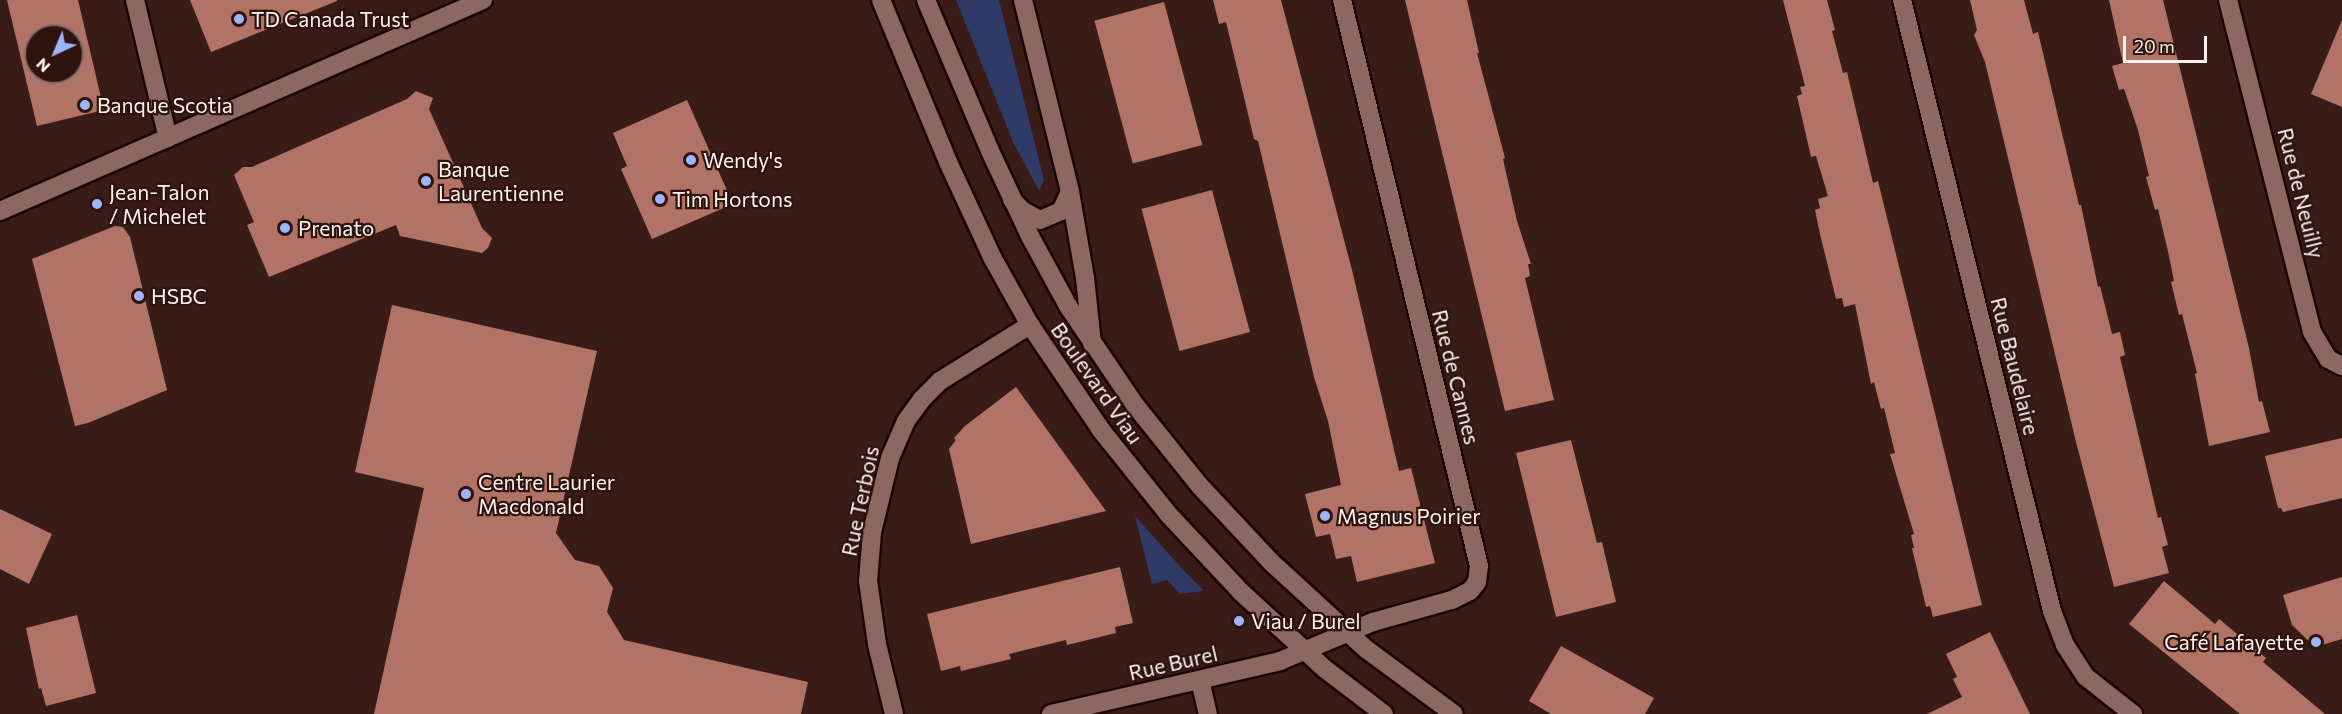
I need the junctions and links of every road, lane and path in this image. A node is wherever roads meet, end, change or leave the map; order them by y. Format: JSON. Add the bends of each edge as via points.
{"nodes":[{"id":1,"x":135,"y":0,"type":"edge"},
{"id":2,"x":483,"y":0,"type":"edge"},
{"id":3,"x":881,"y":0,"type":"edge"},
{"id":4,"x":926,"y":0,"type":"edge"},
{"id":5,"x":1023,"y":0,"type":"edge"},
{"id":6,"x":1342,"y":0,"type":"edge"},
{"id":7,"x":1902,"y":0,"type":"edge"},
{"id":8,"x":2228,"y":0,"type":"edge"},
{"id":9,"x":2243,"y":0,"type":"edge"},
{"id":10,"x":2235,"y":18,"type":"junction"},
{"id":11,"x":168,"y":138,"type":"junction"},
{"id":12,"x":1070,"y":192,"type":"junction"},
{"id":13,"x":1012,"y":200,"type":"junction"},
{"id":14,"x":0,"y":211,"type":"edge"},
{"id":15,"x":1030,"y":325,"type":"junction"},
{"id":16,"x":1092,"y":344,"type":"junction"},
{"id":17,"x":2342,"y":366,"type":"edge"},
{"id":18,"x":1348,"y":633,"type":"junction"},
{"id":19,"x":1304,"y":651,"type":"junction"},
{"id":20,"x":1200,"y":680,"type":"junction"},
{"id":21,"x":894,"y":714,"type":"edge"},
{"id":22,"x":1052,"y":714,"type":"edge"},
{"id":23,"x":1208,"y":714,"type":"edge"},
{"id":24,"x":1384,"y":714,"type":"edge"},
{"id":25,"x":1454,"y":714,"type":"edge"},
{"id":26,"x":2133,"y":714,"type":"edge"}],
"edges":[{"from":1,"to":11,"type":"street"},
{"from":2,"to":11,"type":"street"},
{"from":3,"to":15,"type":"street","name":"Boulevard Viau","via":[[966,202]]},
{"from":4,"to":13,"type":"street","name":"Boulevard Viau"},
{"from":5,"to":12,"type":"street","name":"Boulevard Viau"},
{"from":6,"to":18,"type":"street","name":"Rue de Cannes","via":[[1479,571],[1474,587],[1462,596]]},
{"from":7,"to":26,"type":"street","name":"Rue Baudelaire","via":[[2052,611],[2065,645],[2086,677]]},
{"from":8,"to":10,"type":"street","name":"Rue de Neuilly"},
{"from":9,"to":10,"type":"street"},
{"from":10,"to":17,"type":"street","name":"Rue de Neuilly","via":[[2312,332],[2328,359]]},
{"from":11,"to":14,"type":"street"},
{"from":12,"to":13,"type":"street","via":[[1061,211],[1040,220],[1023,212]]},
{"from":12,"to":16,"type":"street","name":"Boulevard Viau"},
{"from":13,"to":16,"type":"street","name":"Boulevard Viau"},
{"from":15,"to":19,"type":"street","name":"Boulevard Viau","via":[[1101,430],[1168,515]]},
{"from":15,"to":21,"type":"street","name":"Rue Terbois","via":[[940,381],[914,410],[895,444],[880,495],[868,567],[872,623]]},
{"from":16,"to":18,"type":"street","name":"Boulevard Viau","via":[[1199,485],[1272,562]]},
{"from":18,"to":19,"type":"street","name":"Rue de Cannes"},
{"from":18,"to":25,"type":"street","name":"Boulevard Viau"},
{"from":19,"to":20,"type":"street","name":"Rue Burel","via":[[1280,661]]},
{"from":19,"to":24,"type":"street","name":"Boulevard Viau"},
{"from":20,"to":22,"type":"street","name":"Rue Burel"},
{"from":20,"to":23,"type":"street"}]}
